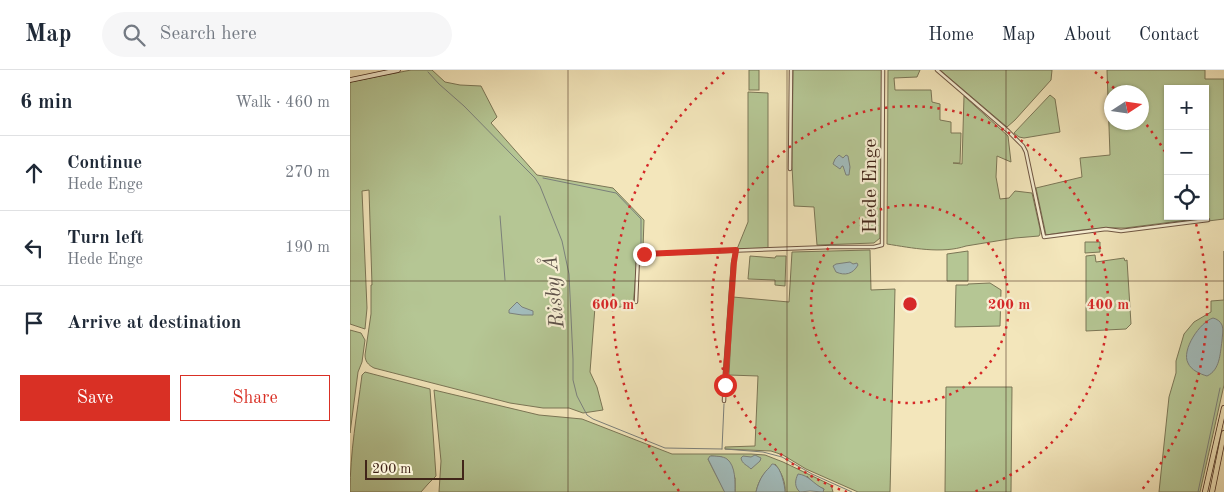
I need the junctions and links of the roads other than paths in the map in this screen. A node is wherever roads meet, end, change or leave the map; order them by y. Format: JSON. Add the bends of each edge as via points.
{"nodes":[{"id":1,"x":398,"y":70,"type":"edge"},
{"id":2,"x":791,"y":70,"type":"edge"},
{"id":3,"x":883,"y":70,"type":"edge"},
{"id":4,"x":937,"y":70,"type":"edge"},
{"id":5,"x":350,"y":80,"type":"edge"},
{"id":6,"x":790,"y":169,"type":"dead end"},
{"id":7,"x":1208,"y":220,"type":"dead end"},
{"id":8,"x":736,"y":250,"type":"junction"},
{"id":9,"x":636,"y":302,"type":"dead end"},
{"id":10,"x":724,"y":401,"type":"dead end"},
{"id":11,"x":1224,"y":408,"type":"edge"},
{"id":12,"x":1224,"y":433,"type":"edge"},
{"id":13,"x":1206,"y":492,"type":"edge"},
{"id":14,"x":1212,"y":492,"type":"edge"}],
"edges":[{"from":1,"to":5,"type":"street"},
{"from":2,"to":6,"type":"street"},
{"from":3,"to":8,"type":"street","name":"Hede Enge","via":[[882,245]]},
{"from":4,"to":7,"type":"street","via":[[1023,146],[1044,237]]},
{"from":8,"to":9,"type":"street","name":"Hede Enge","via":[[638,256]]},
{"from":8,"to":10,"type":"street"},
{"from":11,"to":13,"type":"highway"},
{"from":12,"to":14,"type":"highway"}]}
